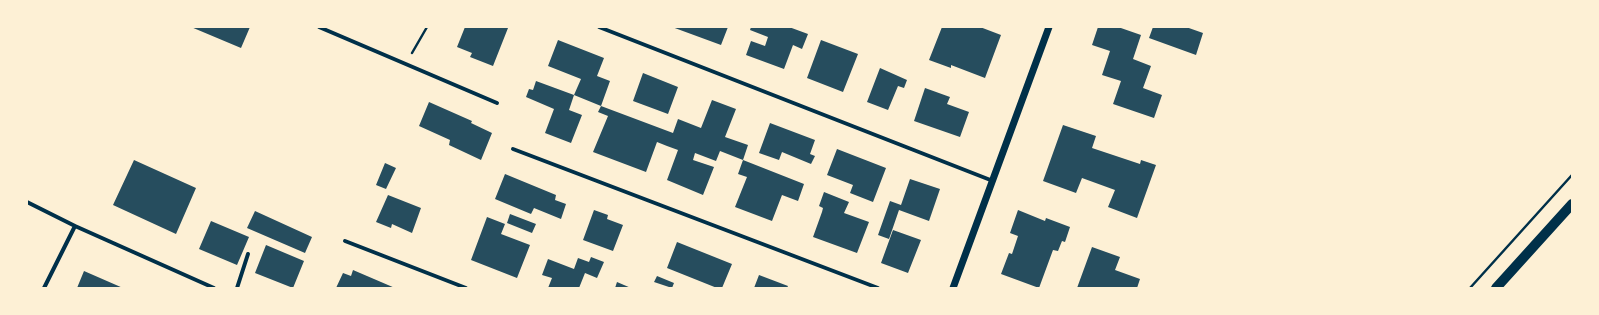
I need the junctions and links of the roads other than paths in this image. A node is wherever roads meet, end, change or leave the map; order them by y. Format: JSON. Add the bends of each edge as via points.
{"nodes":[{"id":1,"x":319,"y":27,"type":"edge"},
{"id":2,"x":599,"y":27,"type":"edge"},
{"id":3,"x":1050,"y":27,"type":"edge"},
{"id":4,"x":497,"y":103,"type":"dead end"},
{"id":5,"x":512,"y":148,"type":"dead end"},
{"id":6,"x":993,"y":181,"type":"junction"},
{"id":7,"x":27,"y":202,"type":"edge"},
{"id":8,"x":1572,"y":204,"type":"edge"},
{"id":9,"x":75,"y":226,"type":"junction"},
{"id":10,"x":345,"y":241,"type":"dead end"},
{"id":11,"x":248,"y":254,"type":"dead end"},
{"id":12,"x":44,"y":288,"type":"edge"},
{"id":13,"x":214,"y":288,"type":"edge"},
{"id":14,"x":237,"y":288,"type":"edge"},
{"id":15,"x":466,"y":288,"type":"edge"},
{"id":16,"x":878,"y":288,"type":"edge"},
{"id":17,"x":953,"y":288,"type":"edge"},
{"id":18,"x":1496,"y":288,"type":"edge"}],
"edges":[{"from":1,"to":4,"type":"street"},
{"from":2,"to":6,"type":"street"},
{"from":3,"to":6,"type":"street"},
{"from":5,"to":16,"type":"street"},
{"from":6,"to":17,"type":"street"},
{"from":7,"to":9,"type":"street"},
{"from":8,"to":18,"type":"main road"},
{"from":9,"to":12,"type":"street"},
{"from":9,"to":13,"type":"street"},
{"from":10,"to":15,"type":"street"},
{"from":11,"to":14,"type":"street"}]}
